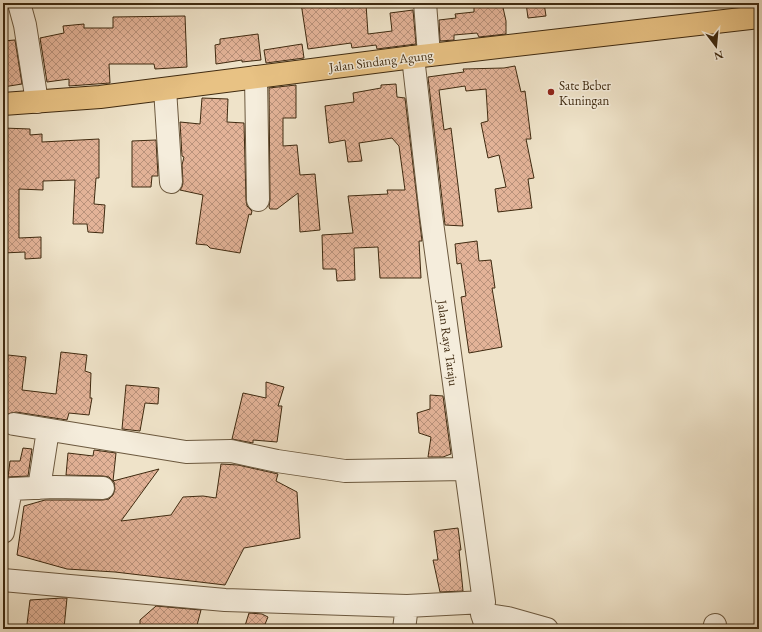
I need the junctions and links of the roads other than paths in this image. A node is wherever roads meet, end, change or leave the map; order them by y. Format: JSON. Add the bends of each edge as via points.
{"nodes":[{"id":1,"x":19,"y":3,"type":"edge"},
{"id":2,"x":424,"y":3,"type":"edge"},
{"id":3,"x":759,"y":17,"type":"edge"},
{"id":4,"x":421,"y":56,"type":"junction"},
{"id":5,"x":256,"y":77,"type":"junction"},
{"id":6,"x":165,"y":89,"type":"junction"},
{"id":7,"x":37,"y":102,"type":"junction"},
{"id":8,"x":3,"y":104,"type":"edge"},
{"id":9,"x":171,"y":182,"type":"dead end"},
{"id":10,"x":258,"y":200,"type":"dead end"},
{"id":11,"x":14,"y":424,"type":"dead end"},
{"id":12,"x":48,"y":430,"type":"junction"},
{"id":13,"x":465,"y":470,"type":"junction"},
{"id":14,"x":7,"y":484,"type":"edge"},
{"id":15,"x":39,"y":488,"type":"junction"},
{"id":16,"x":103,"y":488,"type":"dead end"},
{"id":17,"x":3,"y":532,"type":"edge"},
{"id":18,"x":3,"y":580,"type":"edge"},
{"id":19,"x":407,"y":606,"type":"junction"},
{"id":20,"x":484,"y":615,"type":"edge"},
{"id":21,"x":404,"y":629,"type":"edge"},
{"id":22,"x":547,"y":629,"type":"edge"}],
"edges":[{"from":1,"to":7,"type":"street"},
{"from":2,"to":4,"type":"street","name":"Jalan Raya Taraju"},
{"from":3,"to":4,"type":"main road","name":"Jalan Sindang Agung"},
{"from":4,"to":5,"type":"main road","name":"Jalan Sindang Agung"},
{"from":4,"to":13,"type":"street","name":"Jalan Raya Taraju","via":[[431,215]]},
{"from":5,"to":6,"type":"main road","name":"Jalan Sindang Agung"},
{"from":5,"to":10,"type":"street"},
{"from":6,"to":7,"type":"main road","name":"Jalan Sindang Agung"},
{"from":6,"to":9,"type":"street"},
{"from":7,"to":8,"type":"main road","name":"Jalan Sindang Agung"},
{"from":11,"to":12,"type":"street"},
{"from":12,"to":13,"type":"street","via":[[186,452],[231,451],[345,471]]},
{"from":12,"to":15,"type":"street"},
{"from":13,"to":20,"type":"street","name":"Jalan Raya Taraju"},
{"from":14,"to":15,"type":"street"},
{"from":14,"to":17,"type":"street"},
{"from":15,"to":16,"type":"street"},
{"from":18,"to":19,"type":"street","via":[[225,600]]},
{"from":19,"to":20,"type":"street"},
{"from":19,"to":21,"type":"street"},
{"from":20,"to":22,"type":"street","via":[[508,618]]}]}
